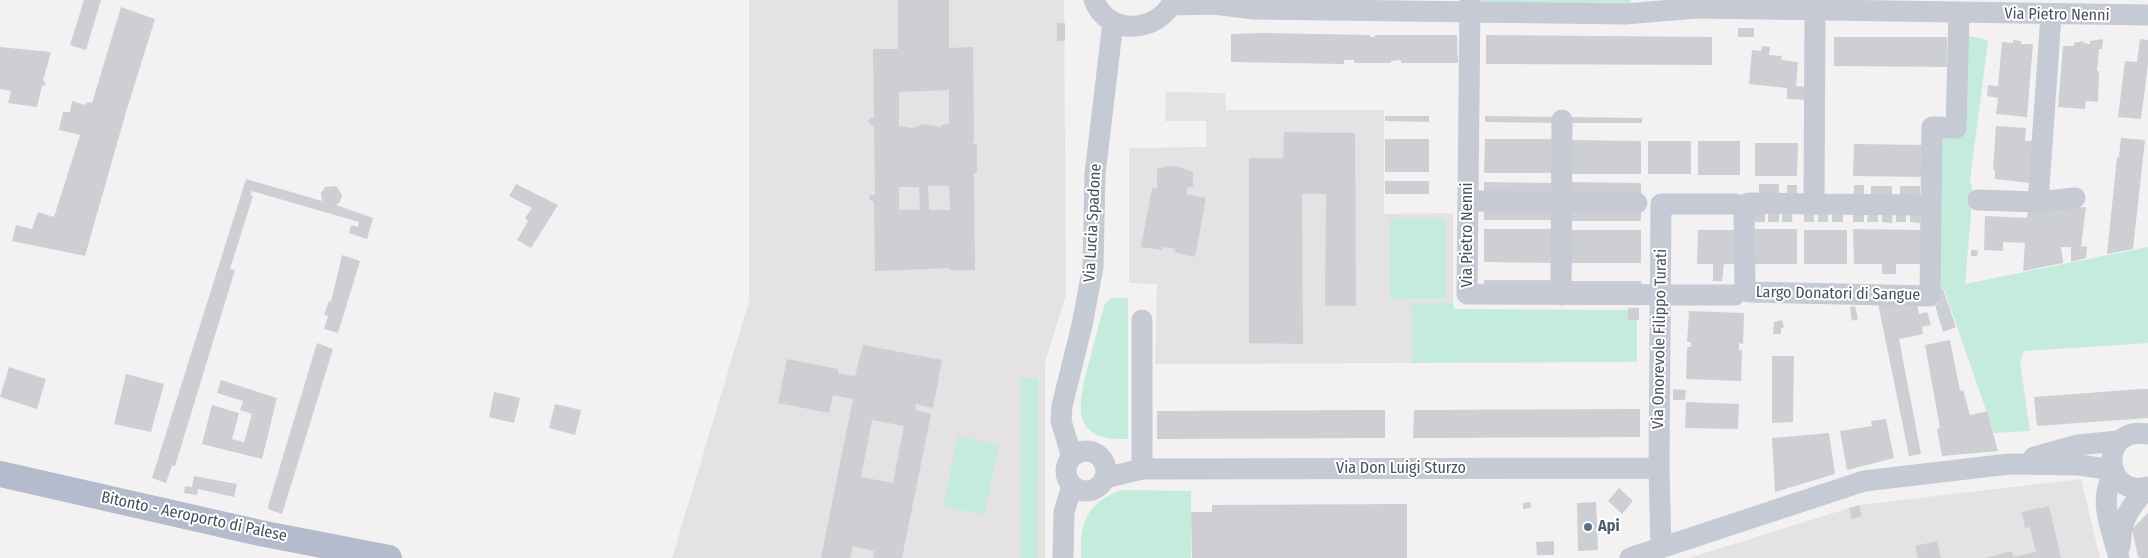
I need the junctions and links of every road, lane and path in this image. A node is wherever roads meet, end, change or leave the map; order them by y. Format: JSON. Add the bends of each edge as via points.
{"nodes":[{"id":1,"x":1094,"y":0,"type":"edge"},
{"id":2,"x":1674,"y":0,"type":"edge"},
{"id":3,"x":1172,"y":3,"type":"edge"},
{"id":4,"x":1439,"y":5,"type":"edge"},
{"id":5,"x":1752,"y":5,"type":"edge"},
{"id":6,"x":1470,"y":6,"type":"edge"},
{"id":7,"x":1697,"y":8,"type":"junction"},
{"id":8,"x":1815,"y":11,"type":"junction"},
{"id":9,"x":1959,"y":13,"type":"junction"},
{"id":10,"x":2148,"y":14,"type":"edge"},
{"id":11,"x":2051,"y":15,"type":"junction"},
{"id":12,"x":1114,"y":22,"type":"junction"},
{"id":13,"x":1562,"y":120,"type":"dead end"},
{"id":14,"x":2075,"y":198,"type":"dead end"},
{"id":15,"x":1978,"y":200,"type":"dead end"},
{"id":16,"x":1480,"y":201,"type":"dead end"},
{"id":17,"x":1562,"y":202,"type":"junction"},
{"id":18,"x":2038,"y":202,"type":"junction"},
{"id":19,"x":1742,"y":203,"type":"junction"},
{"id":20,"x":1648,"y":204,"type":"junction"},
{"id":21,"x":1814,"y":204,"type":"junction"},
{"id":22,"x":1931,"y":206,"type":"junction"},
{"id":23,"x":1561,"y":295,"type":"junction"},
{"id":24,"x":1661,"y":295,"type":"junction"},
{"id":25,"x":1734,"y":295,"type":"dead end"},
{"id":26,"x":1142,"y":320,"type":"dead end"},
{"id":27,"x":2148,"y":434,"type":"edge"},
{"id":28,"x":2119,"y":441,"type":"junction"},
{"id":29,"x":2009,"y":464,"type":"junction"},
{"id":30,"x":1659,"y":468,"type":"junction"},
{"id":31,"x":1142,"y":469,"type":"junction"},
{"id":32,"x":1089,"y":470,"type":"junction"},
{"id":33,"x":2113,"y":472,"type":"junction"},
{"id":34,"x":0,"y":474,"type":"edge"},
{"id":35,"x":2147,"y":488,"type":"edge"},
{"id":36,"x":1661,"y":548,"type":"junction"},
{"id":37,"x":2119,"y":557,"type":"edge"},
{"id":38,"x":388,"y":558,"type":"edge"},
{"id":39,"x":1063,"y":558,"type":"edge"},
{"id":40,"x":1630,"y":558,"type":"edge"}],
"edges":[{"from":1,"to":12,"type":"street","via":[[1101,12]]},
{"from":2,"to":7,"type":"street","name":"Via Pietro Nenni"},
{"from":3,"to":4,"type":"street","name":"Via Pietro Nenni","via":[[1255,9]]},
{"from":3,"to":12,"type":"street","via":[[1161,17],[1144,26],[1125,26]]},
{"from":4,"to":6,"type":"street","name":"Via Pietro Nenni"},
{"from":5,"to":7,"type":"street","name":"Via Pietro Nenni"},
{"from":5,"to":8,"type":"street","name":"Via Pietro Nenni"},
{"from":6,"to":7,"type":"street","name":"Via Pietro Nenni","via":[[1626,14]]},
{"from":6,"to":23,"type":"street","name":"Via Pietro Nenni","via":[[1467,294]]},
{"from":8,"to":9,"type":"street","name":"Via Pietro Nenni"},
{"from":8,"to":21,"type":"street"},
{"from":9,"to":11,"type":"street","name":"Via Pietro Nenni"},
{"from":9,"to":22,"type":"street","name":"Largo Donatori di Sangue","via":[[1956,128],[1932,127]]},
{"from":10,"to":11,"type":"street","name":"Via Pietro Nenni"},
{"from":11,"to":18,"type":"street"},
{"from":12,"to":32,"type":"street","name":"Via Lucia Spadone","via":[[1094,174],[1092,274],[1066,384],[1061,422]]},
{"from":13,"to":17,"type":"street"},
{"from":14,"to":18,"type":"street"},
{"from":15,"to":18,"type":"street"},
{"from":16,"to":17,"type":"street"},
{"from":17,"to":20,"type":"street"},
{"from":17,"to":23,"type":"street"},
{"from":19,"to":20,"type":"street"},
{"from":19,"to":21,"type":"street"},
{"from":19,"to":22,"type":"street","name":"Largo Donatori di Sangue","via":[[1748,210],[1744,215],[1745,289],[1754,294],[1930,296]]},
{"from":20,"to":24,"type":"street","name":"Via Onorevole Filippo Turati"},
{"from":21,"to":22,"type":"street"},
{"from":23,"to":24,"type":"street","name":"Via Pietro Nenni"},
{"from":24,"to":25,"type":"street","name":"Via Pietro Nenni"},
{"from":24,"to":30,"type":"street","name":"Via Onorevole Filippo Turati"},
{"from":26,"to":31,"type":"street"},
{"from":27,"to":28,"type":"street","via":[[2130,434]]},
{"from":28,"to":29,"type":"street","via":[[2077,445]]},
{"from":28,"to":33,"type":"street","via":[[2112,455]]},
{"from":29,"to":33,"type":"street","via":[[2079,465]]},
{"from":29,"to":36,"type":"street","via":[[1864,481]]},
{"from":30,"to":31,"type":"street","name":"Via Don Luigi Sturzo"},
{"from":30,"to":36,"type":"street","name":"Via Onorevole Filippo Turati"},
{"from":31,"to":32,"type":"street","name":"Via Don Luigi Sturzo"},
{"from":32,"to":39,"type":"street","via":[[1064,512]]},
{"from":33,"to":35,"type":"street","via":[[2128,486]]},
{"from":33,"to":37,"type":"street","via":[[2105,498]]},
{"from":34,"to":38,"type":"main road","name":"Bitonto - Aeroporto di Palese","via":[[260,533]]},
{"from":35,"to":37,"type":"street","via":[[2122,523]]},
{"from":36,"to":40,"type":"street"}]}
